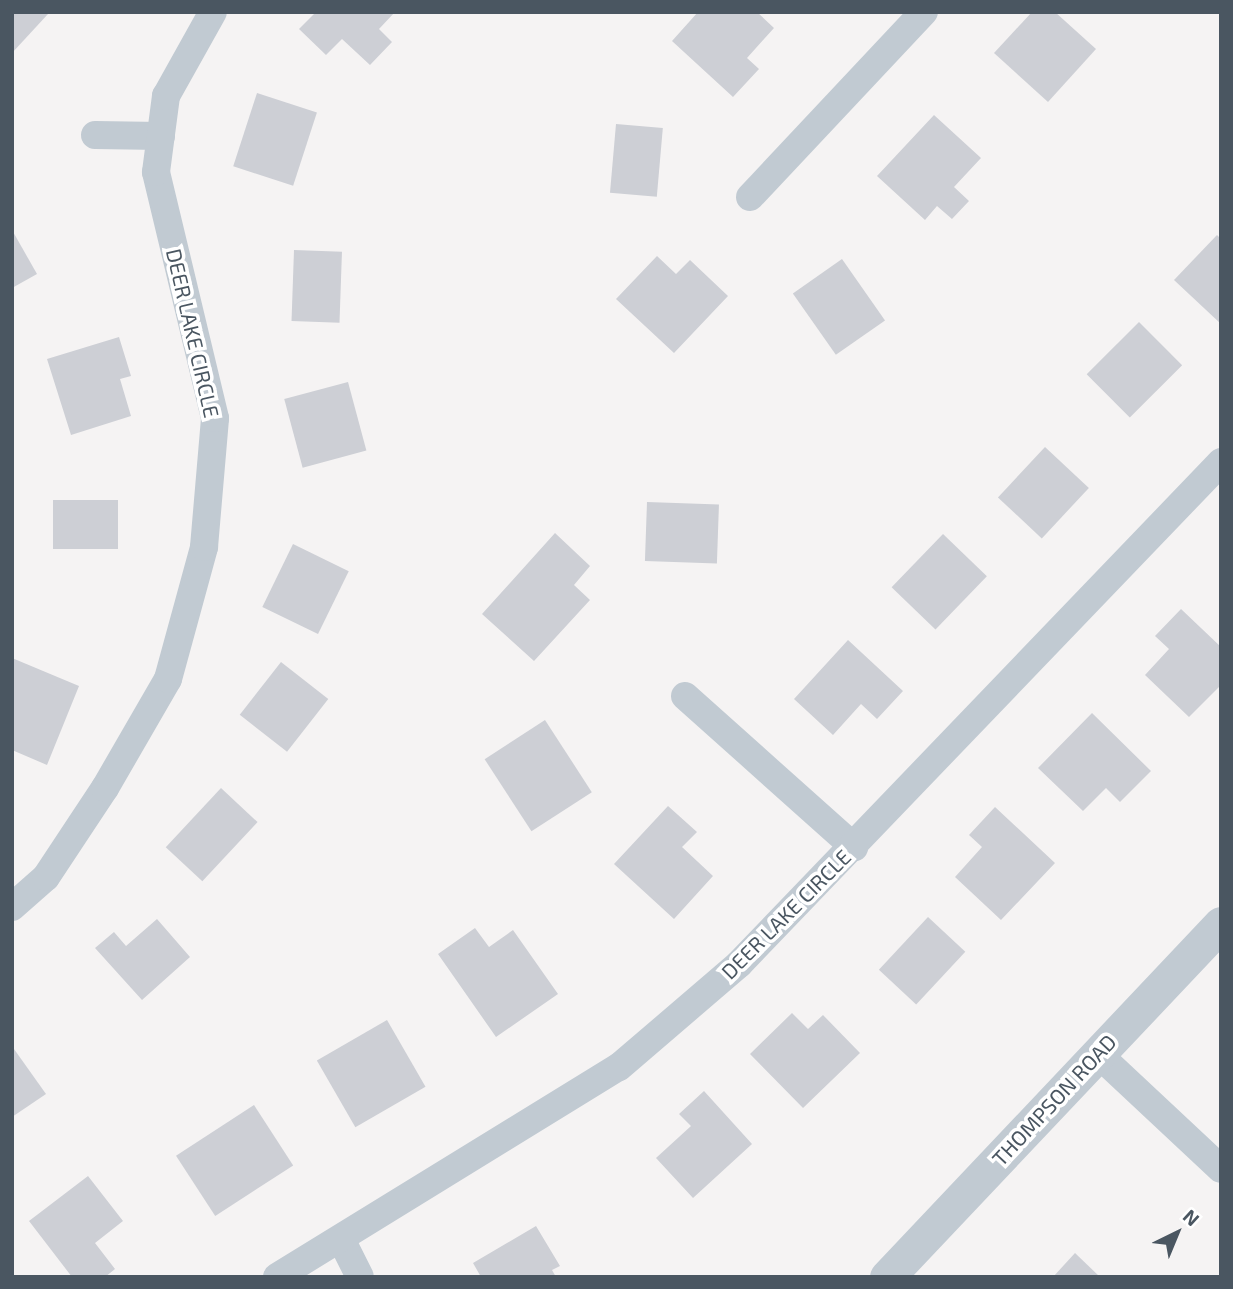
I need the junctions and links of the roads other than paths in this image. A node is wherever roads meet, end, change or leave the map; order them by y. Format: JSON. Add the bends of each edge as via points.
{"nodes":[{"id":1,"x":213,"y":12,"type":"edge"},
{"id":2,"x":924,"y":12,"type":"edge"},
{"id":3,"x":94,"y":135,"type":"dead end"},
{"id":4,"x":161,"y":136,"type":"junction"},
{"id":5,"x":750,"y":197,"type":"dead end"},
{"id":6,"x":1221,"y":462,"type":"edge"},
{"id":7,"x":685,"y":696,"type":"dead end"},
{"id":8,"x":854,"y":847,"type":"junction"},
{"id":9,"x":12,"y":907,"type":"edge"},
{"id":10,"x":1221,"y":924,"type":"edge"},
{"id":11,"x":1098,"y":1054,"type":"junction"},
{"id":12,"x":1221,"y":1169,"type":"edge"},
{"id":13,"x":341,"y":1239,"type":"junction"},
{"id":14,"x":277,"y":1277,"type":"edge"},
{"id":15,"x":360,"y":1277,"type":"edge"},
{"id":16,"x":887,"y":1277,"type":"edge"}],
"edges":[{"from":1,"to":4,"type":"street","name":"DEER LAKE CIRCLE","via":[[166,96]]},
{"from":2,"to":5,"type":"street"},
{"from":3,"to":4,"type":"street"},
{"from":4,"to":9,"type":"street","name":"DEER LAKE CIRCLE","via":[[156,172],[215,418],[204,547],[168,679],[106,788],[46,877]]},
{"from":6,"to":8,"type":"street","name":"DEER LAKE CIRCLE"},
{"from":7,"to":8,"type":"street"},
{"from":8,"to":13,"type":"street","name":"DEER LAKE CIRCLE","via":[[739,964],[619,1067]]},
{"from":10,"to":11,"type":"street","name":"THOMPSON ROAD"},
{"from":11,"to":12,"type":"street"},
{"from":11,"to":16,"type":"street","name":"THOMPSON ROAD"},
{"from":13,"to":14,"type":"street","name":"DEER LAKE CIRCLE"},
{"from":13,"to":15,"type":"street"}]}
